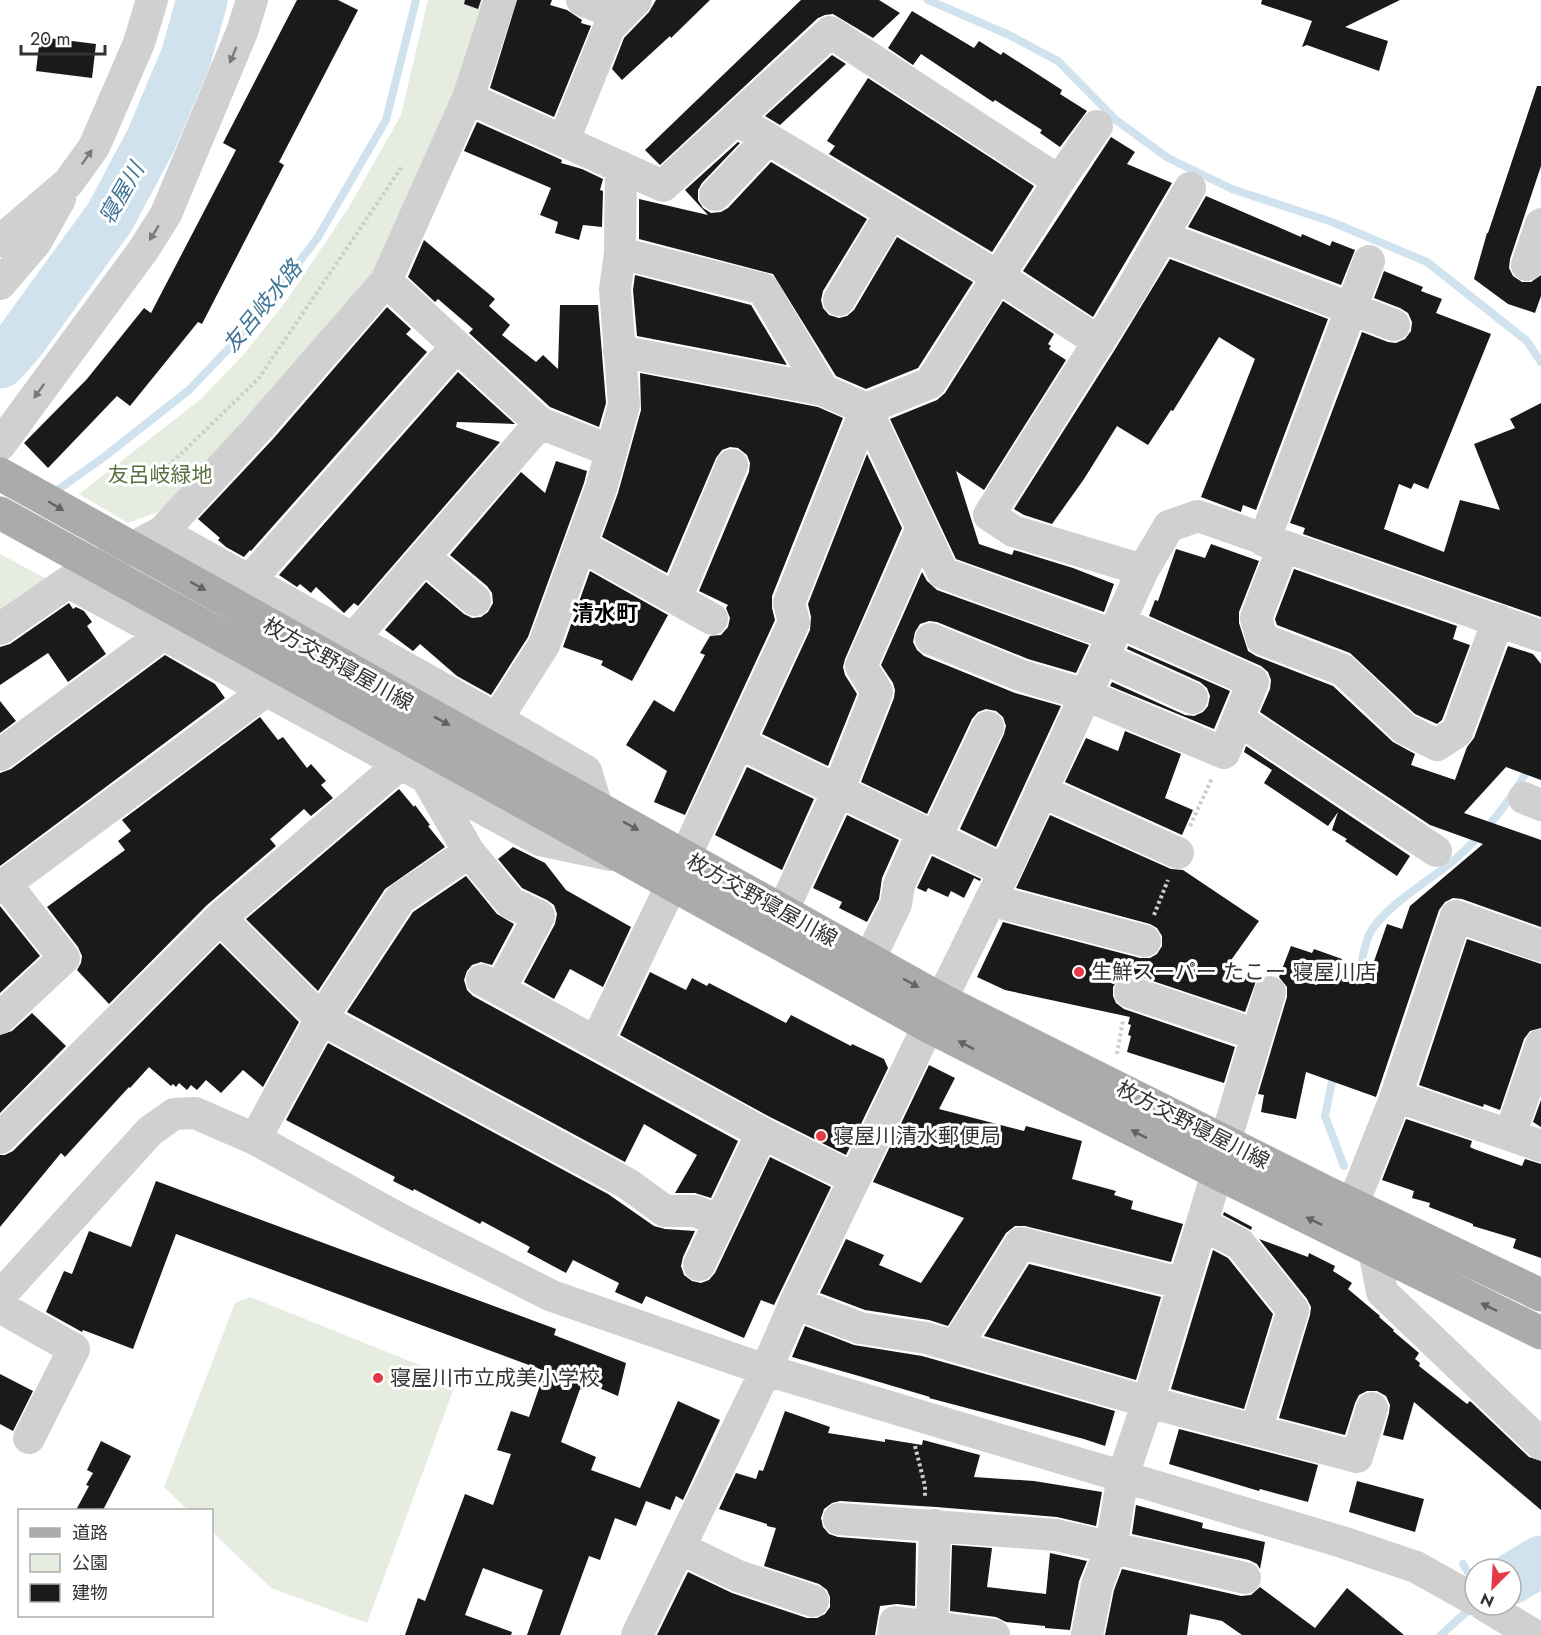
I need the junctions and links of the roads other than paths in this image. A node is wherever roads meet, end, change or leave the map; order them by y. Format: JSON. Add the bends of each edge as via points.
{"nodes":[{"id":1,"x":152,"y":0,"type":"edge"},
{"id":2,"x":252,"y":0,"type":"edge"},
{"id":3,"x":500,"y":0,"type":"edge"},
{"id":4,"x":582,"y":0,"type":"edge"},
{"id":5,"x":625,"y":5,"type":"edge"},
{"id":6,"x":468,"y":98,"type":"junction"},
{"id":7,"x":735,"y":119,"type":"junction"},
{"id":8,"x":1097,"y":126,"type":"dead end"},
{"id":9,"x":768,"y":139,"type":"junction"},
{"id":10,"x":564,"y":140,"type":"junction"},
{"id":11,"x":621,"y":167,"type":"junction"},
{"id":12,"x":1059,"y":182,"type":"junction"},
{"id":13,"x":68,"y":183,"type":"junction"},
{"id":14,"x":1190,"y":188,"type":"dead end"},
{"id":15,"x":716,"y":195,"type":"dead end"},
{"id":16,"x":891,"y":213,"type":"junction"},
{"id":17,"x":1541,"y":224,"type":"edge"},
{"id":18,"x":1163,"y":237,"type":"junction"},
{"id":19,"x":0,"y":241,"type":"edge"},
{"id":20,"x":620,"y":253,"type":"junction"},
{"id":21,"x":1369,"y":261,"type":"dead end"},
{"id":22,"x":1527,"y":265,"type":"dead end"},
{"id":23,"x":999,"y":277,"type":"junction"},
{"id":24,"x":386,"y":281,"type":"junction"},
{"id":25,"x":0,"y":284,"type":"edge"},
{"id":26,"x":839,"y":300,"type":"dead end"},
{"id":27,"x":1351,"y":308,"type":"junction"},
{"id":28,"x":1394,"y":325,"type":"dead end"},
{"id":29,"x":1099,"y":342,"type":"junction"},
{"id":30,"x":456,"y":347,"type":"junction"},
{"id":31,"x":620,"y":351,"type":"junction"},
{"id":32,"x":823,"y":390,"type":"junction"},
{"id":33,"x":866,"y":409,"type":"junction"},
{"id":34,"x":540,"y":423,"type":"junction"},
{"id":35,"x":0,"y":445,"type":"edge"},
{"id":36,"x":611,"y":451,"type":"junction"},
{"id":37,"x":732,"y":465,"type":"dead end"},
{"id":38,"x":2,"y":476,"type":"edge"},
{"id":39,"x":0,"y":513,"type":"edge"},
{"id":40,"x":922,"y":528,"type":"junction"},
{"id":41,"x":1274,"y":544,"type":"junction"},
{"id":42,"x":155,"y":545,"type":"junction"},
{"id":43,"x":580,"y":545,"type":"junction"},
{"id":44,"x":424,"y":557,"type":"junction"},
{"id":45,"x":1143,"y":570,"type":"junction"},
{"id":46,"x":249,"y":581,"type":"junction"},
{"id":47,"x":68,"y":582,"type":"junction"},
{"id":48,"x":676,"y":599,"type":"junction"},
{"id":49,"x":475,"y":600,"type":"dead end"},
{"id":50,"x":712,"y":619,"type":"dead end"},
{"id":51,"x":1498,"y":620,"type":"junction"},
{"id":52,"x":0,"y":629,"type":"edge"},
{"id":53,"x":162,"y":635,"type":"junction"},
{"id":54,"x":1541,"y":636,"type":"edge"},
{"id":55,"x":1112,"y":638,"type":"junction"},
{"id":56,"x":353,"y":639,"type":"junction"},
{"id":57,"x":931,"y":639,"type":"dead end"},
{"id":58,"x":267,"y":690,"type":"junction"},
{"id":59,"x":1086,"y":695,"type":"junction"},
{"id":60,"x":1192,"y":698,"type":"dead end"},
{"id":61,"x":497,"y":719,"type":"junction"},
{"id":62,"x":1238,"y":719,"type":"junction"},
{"id":63,"x":988,"y":727,"type":"dead end"},
{"id":64,"x":739,"y":743,"type":"junction"},
{"id":65,"x":0,"y":755,"type":"edge"},
{"id":66,"x":399,"y":765,"type":"junction"},
{"id":67,"x":427,"y":780,"type":"junction"},
{"id":68,"x":838,"y":791,"type":"junction"},
{"id":69,"x":1041,"y":791,"type":"junction"},
{"id":70,"x":597,"y":807,"type":"junction"},
{"id":71,"x":929,"y":834,"type":"junction"},
{"id":72,"x":1436,"y":851,"type":"dead end"},
{"id":73,"x":469,"y":852,"type":"junction"},
{"id":74,"x":1178,"y":853,"type":"road end"},
{"id":75,"x":620,"y":857,"type":"junction"},
{"id":76,"x":678,"y":870,"type":"junction"},
{"id":77,"x":1005,"y":871,"type":"junction"},
{"id":78,"x":3,"y":886,"type":"edge"},
{"id":79,"x":990,"y":900,"type":"junction"},
{"id":80,"x":782,"y":912,"type":"junction"},
{"id":81,"x":220,"y":918,"type":"junction"},
{"id":82,"x":1144,"y":941,"type":"road end"},
{"id":83,"x":1541,"y":946,"type":"edge"},
{"id":84,"x":869,"y":960,"type":"junction"},
{"id":85,"x":1130,"y":992,"type":"road end"},
{"id":86,"x":1270,"y":992,"type":"dead end"},
{"id":87,"x":935,"y":1013,"type":"junction"},
{"id":88,"x":0,"y":1018,"type":"edge"},
{"id":89,"x":321,"y":1019,"type":"junction"},
{"id":90,"x":1257,"y":1035,"type":"junction"},
{"id":91,"x":596,"y":1042,"type":"junction"},
{"id":92,"x":1541,"y":1045,"type":"edge"},
{"id":93,"x":1396,"y":1096,"type":"junction"},
{"id":94,"x":762,"y":1133,"type":"junction"},
{"id":95,"x":1510,"y":1136,"type":"junction"},
{"id":96,"x":0,"y":1138,"type":"edge"},
{"id":97,"x":255,"y":1139,"type":"junction"},
{"id":98,"x":1225,"y":1142,"type":"junction"},
{"id":99,"x":1541,"y":1146,"type":"edge"},
{"id":100,"x":1217,"y":1173,"type":"junction"},
{"id":101,"x":855,"y":1179,"type":"junction"},
{"id":102,"x":1353,"y":1204,"type":"junction"},
{"id":103,"x":720,"y":1221,"type":"junction"},
{"id":104,"x":1202,"y":1224,"type":"junction"},
{"id":105,"x":1374,"y":1251,"type":"junction"},
{"id":106,"x":699,"y":1265,"type":"dead end"},
{"id":107,"x":1184,"y":1284,"type":"junction"},
{"id":108,"x":1541,"y":1294,"type":"edge"},
{"id":109,"x":0,"y":1296,"type":"edge"},
{"id":110,"x":795,"y":1304,"type":"junction"},
{"id":111,"x":0,"y":1307,"type":"edge"},
{"id":112,"x":1541,"y":1333,"type":"edge"},
{"id":113,"x":956,"y":1346,"type":"junction"},
{"id":114,"x":766,"y":1370,"type":"junction"},
{"id":115,"x":1148,"y":1402,"type":"junction"},
{"id":116,"x":1372,"y":1408,"type":"dead end"},
{"id":117,"x":1256,"y":1430,"type":"junction"},
{"id":118,"x":29,"y":1438,"type":"dead end"},
{"id":119,"x":1541,"y":1444,"type":"edge"},
{"id":120,"x":1123,"y":1475,"type":"junction"},
{"id":121,"x":839,"y":1519,"type":"dead end"},
{"id":122,"x":930,"y":1525,"type":"junction"},
{"id":123,"x":680,"y":1548,"type":"junction"},
{"id":124,"x":1112,"y":1548,"type":"junction"},
{"id":125,"x":1245,"y":1578,"type":"dead end"},
{"id":126,"x":1463,"y":1593,"type":"edge"},
{"id":127,"x":813,"y":1601,"type":"dead end"},
{"id":128,"x":1505,"y":1617,"type":"edge"},
{"id":129,"x":932,"y":1627,"type":"junction"},
{"id":130,"x":637,"y":1635,"type":"edge"},
{"id":131,"x":893,"y":1635,"type":"edge"},
{"id":132,"x":994,"y":1635,"type":"edge"},
{"id":133,"x":1087,"y":1635,"type":"edge"},
{"id":134,"x":1534,"y":1635,"type":"edge"}],
"edges":[{"from":13,"to":1,"type":"street","one_way":true,"via":[[94,147],[139,44]]},
{"from":2,"to":35,"type":"street","one_way":true,"via":[[166,214]]},
{"from":3,"to":6,"type":"street"},
{"from":4,"to":5,"type":"street"},
{"from":5,"to":10,"type":"street","via":[[609,28]]},
{"from":6,"to":10,"type":"street"},
{"from":6,"to":24,"type":"street"},
{"from":7,"to":9,"type":"street"},
{"from":7,"to":11,"type":"street","via":[[663,186]]},
{"from":7,"to":12,"type":"street","via":[[830,32]]},
{"from":8,"to":12,"type":"street"},
{"from":9,"to":15,"type":"street"},
{"from":9,"to":16,"type":"street"},
{"from":10,"to":11,"type":"street"},
{"from":11,"to":20,"type":"street"},
{"from":12,"to":23,"type":"street"},
{"from":13,"to":19,"type":"street"},
{"from":13,"to":25,"type":"street","via":[[36,242]]},
{"from":14,"to":18,"type":"street"},
{"from":16,"to":23,"type":"street"},
{"from":16,"to":26,"type":"street"},
{"from":17,"to":22,"type":"street"},
{"from":18,"to":27,"type":"street"},
{"from":18,"to":29,"type":"street"},
{"from":20,"to":31,"type":"street","via":[[615,290]]},
{"from":20,"to":32,"type":"street","via":[[763,289]]},
{"from":21,"to":27,"type":"street"},
{"from":23,"to":29,"type":"street"},
{"from":23,"to":33,"type":"street","via":[[930,383]]},
{"from":24,"to":30,"type":"street"},
{"from":24,"to":42,"type":"street"},
{"from":27,"to":28,"type":"street"},
{"from":27,"to":41,"type":"street"},
{"from":29,"to":45,"type":"street","via":[[989,515],[1013,531]]},
{"from":30,"to":34,"type":"street"},
{"from":30,"to":46,"type":"street"},
{"from":31,"to":32,"type":"street"},
{"from":31,"to":36,"type":"street","via":[[624,405]]},
{"from":32,"to":33,"type":"street"},
{"from":33,"to":40,"type":"street"},
{"from":33,"to":64,"type":"street","via":[[789,603],[794,622]]},
{"from":34,"to":36,"type":"street"},
{"from":34,"to":44,"type":"street"},
{"from":36,"to":43,"type":"street"},
{"from":37,"to":48,"type":"street"},
{"from":38,"to":42,"type":"main road","name":"枚方交野寝屋川線","one_way":true},
{"from":39,"to":75,"type":"main road","name":"枚方交野寝屋川線"},
{"from":40,"to":55,"type":"street","via":[[943,573]]},
{"from":40,"to":68,"type":"street","via":[[869,679]]},
{"from":41,"to":45,"type":"street","via":[[1198,516],[1169,526]]},
{"from":41,"to":51,"type":"street"},
{"from":41,"to":51,"type":"street","via":[[1256,618],[1262,639],[1343,670],[1405,729],[1437,745],[1457,732]]},
{"from":42,"to":46,"type":"street"},
{"from":42,"to":47,"type":"street"},
{"from":42,"to":70,"type":"main road","name":"枚方交野寝屋川線","one_way":true},
{"from":43,"to":48,"type":"street"},
{"from":43,"to":61,"type":"street","via":[[544,645]]},
{"from":44,"to":49,"type":"street"},
{"from":44,"to":56,"type":"street"},
{"from":45,"to":55,"type":"street"},
{"from":46,"to":56,"type":"street"},
{"from":47,"to":52,"type":"street"},
{"from":47,"to":53,"type":"street"},
{"from":48,"to":50,"type":"street"},
{"from":51,"to":54,"type":"street"},
{"from":53,"to":58,"type":"street"},
{"from":53,"to":65,"type":"street"},
{"from":55,"to":59,"type":"street"},
{"from":55,"to":60,"type":"street"},
{"from":55,"to":62,"type":"street","via":[[1253,682]]},
{"from":56,"to":61,"type":"street"},
{"from":57,"to":59,"type":"street","via":[[1022,676]]},
{"from":58,"to":66,"type":"street"},
{"from":58,"to":78,"type":"street"},
{"from":59,"to":62,"type":"street","via":[[1224,753]]},
{"from":59,"to":69,"type":"street"},
{"from":61,"to":70,"type":"street","via":[[586,771]]},
{"from":62,"to":72,"type":"street"},
{"from":63,"to":71,"type":"street"},
{"from":64,"to":68,"type":"street"},
{"from":64,"to":76,"type":"street"},
{"from":66,"to":67,"type":"street"},
{"from":66,"to":81,"type":"street"},
{"from":67,"to":73,"type":"street"},
{"from":67,"to":75,"type":"street","via":[[540,840]]},
{"from":68,"to":71,"type":"street"},
{"from":68,"to":80,"type":"street"},
{"from":69,"to":74,"type":"street"},
{"from":69,"to":77,"type":"street"},
{"from":70,"to":76,"type":"main road","name":"枚方交野寝屋川線","one_way":true},
{"from":71,"to":77,"type":"street"},
{"from":71,"to":84,"type":"street","via":[[899,885],[896,904]]},
{"from":73,"to":89,"type":"street","via":[[400,899]]},
{"from":73,"to":91,"type":"street","via":[[511,903],[539,916],[491,984]]},
{"from":75,"to":76,"type":"main road","name":"枚方交野寝屋川線"},
{"from":76,"to":80,"type":"main road","name":"枚方交野寝屋川線"},
{"from":76,"to":87,"type":"main road","name":"枚方交野寝屋川線"},
{"from":76,"to":91,"type":"street"},
{"from":77,"to":79,"type":"street"},
{"from":78,"to":88,"type":"street","via":[[64,958]]},
{"from":79,"to":82,"type":"street"},
{"from":79,"to":87,"type":"street"},
{"from":80,"to":84,"type":"main road","name":"枚方交野寝屋川線"},
{"from":81,"to":89,"type":"street"},
{"from":81,"to":96,"type":"street"},
{"from":83,"to":93,"type":"street","via":[[1456,916]]},
{"from":84,"to":87,"type":"main road","name":"枚方交野寝屋川線","one_way":true},
{"from":85,"to":90,"type":"street"},
{"from":86,"to":90,"type":"street"},
{"from":87,"to":98,"type":"main road","name":"枚方交野寝屋川線"},
{"from":100,"to":87,"type":"main road","name":"枚方交野寝屋川線","one_way":true},
{"from":87,"to":101,"type":"street"},
{"from":89,"to":97,"type":"street"},
{"from":89,"to":103,"type":"street","via":[[628,1184],[665,1210],[695,1211]]},
{"from":90,"to":98,"type":"street"},
{"from":91,"to":94,"type":"street"},
{"from":92,"to":95,"type":"street"},
{"from":93,"to":95,"type":"street"},
{"from":93,"to":102,"type":"street"},
{"from":94,"to":101,"type":"street"},
{"from":94,"to":103,"type":"street"},
{"from":95,"to":99,"type":"street"},
{"from":97,"to":109,"type":"street","via":[[195,1113],[174,1114],[150,1131]]},
{"from":97,"to":114,"type":"street","via":[[396,1217],[552,1296]]},
{"from":98,"to":102,"type":"main road","name":"枚方交野寝屋川線"},
{"from":100,"to":104,"type":"street"},
{"from":105,"to":100,"type":"main road","name":"枚方交野寝屋川線","one_way":true},
{"from":101,"to":110,"type":"street"},
{"from":102,"to":108,"type":"main road","name":"枚方交野寝屋川線"},
{"from":103,"to":106,"type":"street"},
{"from":104,"to":107,"type":"street"},
{"from":104,"to":117,"type":"street","via":[[1240,1244],[1293,1310]]},
{"from":112,"to":105,"type":"main road","name":"枚方交野寝屋川線","one_way":true},
{"from":105,"to":119,"type":"street","via":[[1382,1292]]},
{"from":107,"to":113,"type":"street","via":[[1021,1243]]},
{"from":107,"to":115,"type":"street"},
{"from":110,"to":113,"type":"street","via":[[860,1328]]},
{"from":110,"to":114,"type":"street"},
{"from":111,"to":118,"type":"street","via":[[74,1349]]},
{"from":113,"to":115,"type":"street"},
{"from":114,"to":120,"type":"street"},
{"from":114,"to":123,"type":"street"},
{"from":115,"to":117,"type":"street"},
{"from":115,"to":120,"type":"street"},
{"from":116,"to":117,"type":"street","via":[[1357,1457]]},
{"from":120,"to":124,"type":"street"},
{"from":120,"to":126,"type":"street","via":[[1353,1546],[1416,1568]]},
{"from":121,"to":122,"type":"street"},
{"from":122,"to":124,"type":"street","via":[[1056,1534]]},
{"from":122,"to":129,"type":"street"},
{"from":123,"to":127,"type":"street","via":[[738,1575]]},
{"from":123,"to":130,"type":"street"},
{"from":124,"to":125,"type":"street"},
{"from":124,"to":133,"type":"street","via":[[1097,1585]]},
{"from":128,"to":134,"type":"street"},
{"from":129,"to":131,"type":"street","via":[[895,1622]]},
{"from":129,"to":132,"type":"street"}]}
